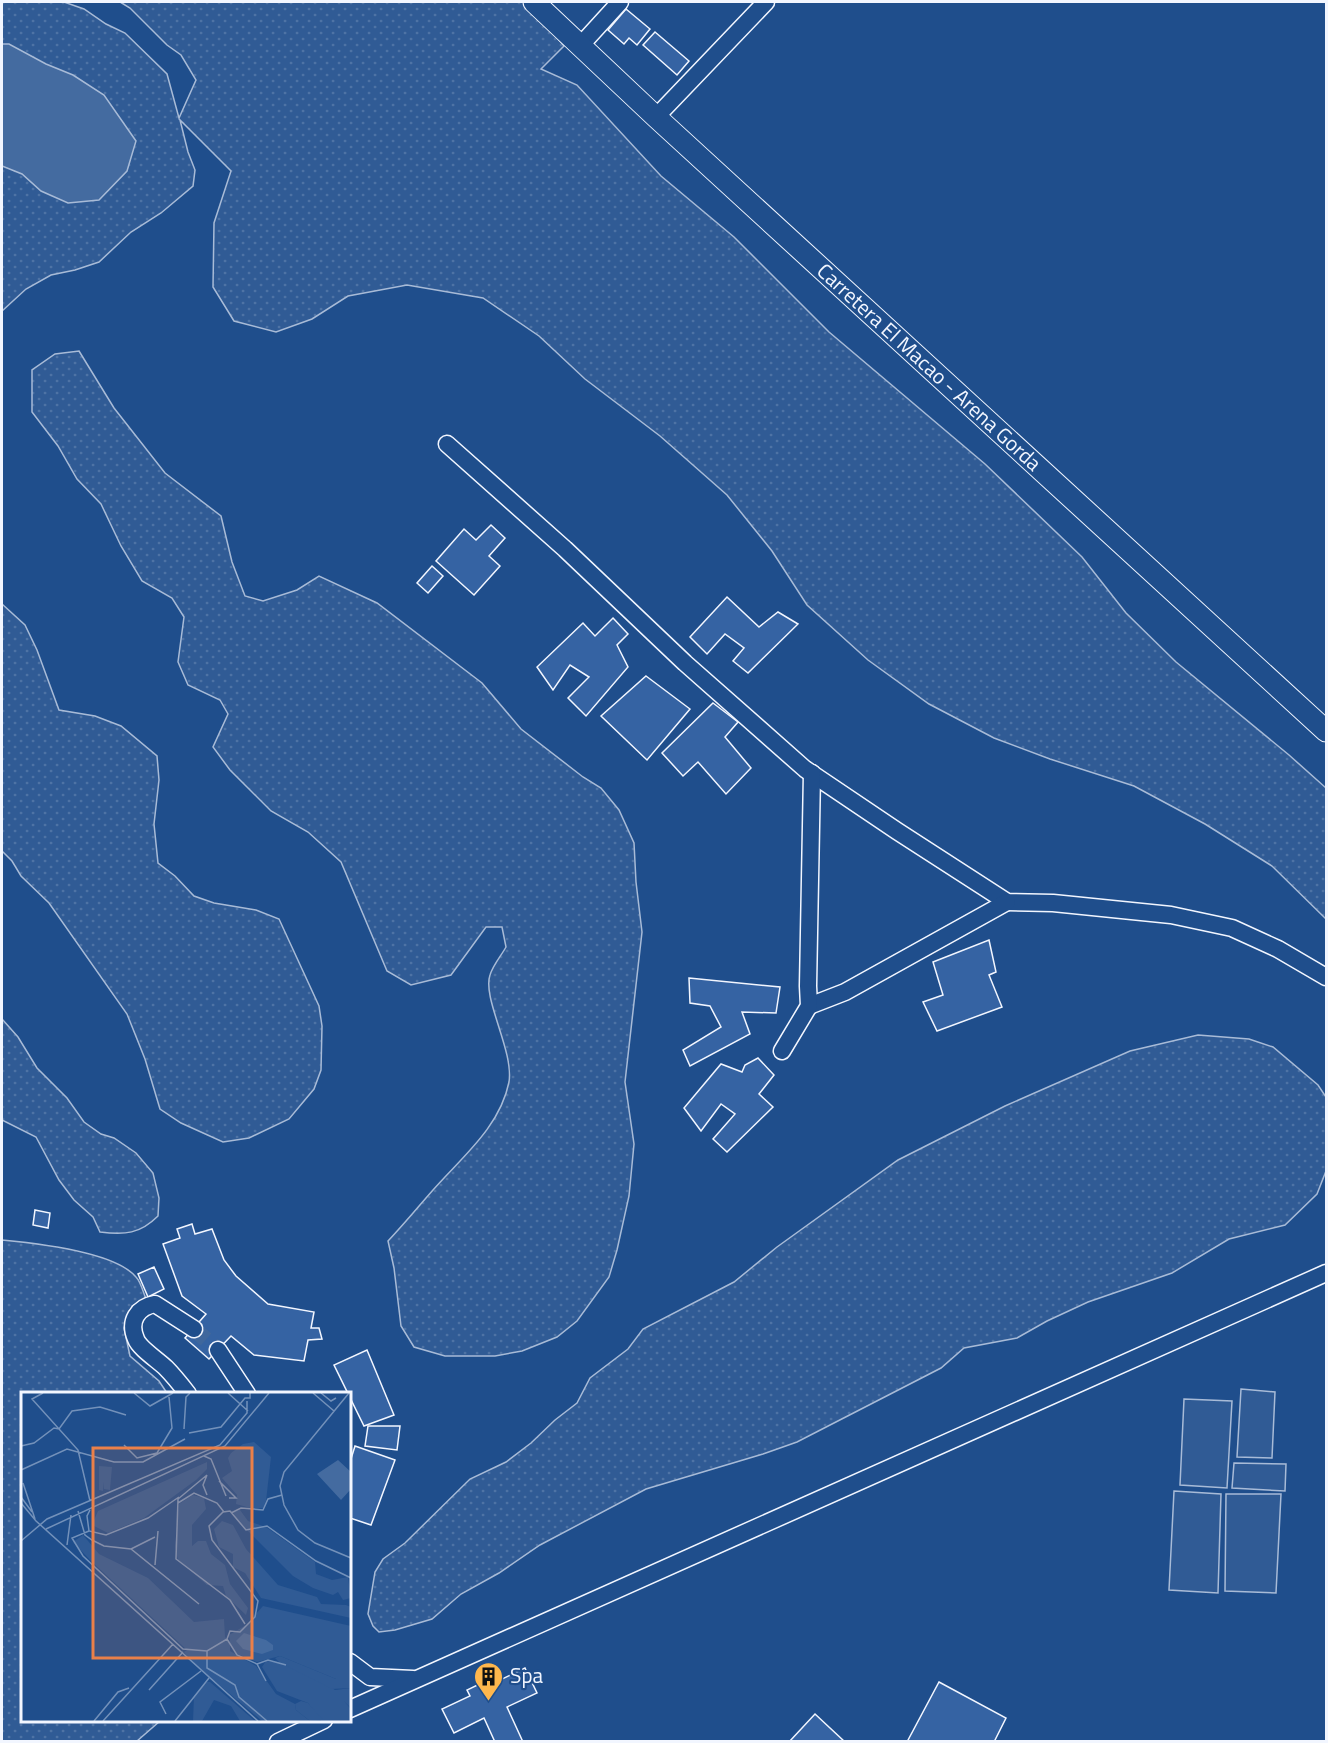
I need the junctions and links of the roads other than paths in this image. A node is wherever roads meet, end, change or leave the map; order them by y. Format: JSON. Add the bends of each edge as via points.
{"nodes":[{"id":1,"x":534,"y":2,"type":"edge"},
{"id":2,"x":620,"y":2,"type":"edge"},
{"id":3,"x":766,"y":2,"type":"edge"},
{"id":4,"x":580,"y":46,"type":"junction"},
{"id":5,"x":656,"y":117,"type":"junction"},
{"id":6,"x":447,"y":444,"type":"dead end"},
{"id":7,"x":1326,"y":731,"type":"edge"},
{"id":8,"x":812,"y":773,"type":"junction"},
{"id":9,"x":1007,"y":902,"type":"junction"},
{"id":10,"x":1326,"y":977,"type":"edge"},
{"id":11,"x":809,"y":1006,"type":"junction"},
{"id":12,"x":782,"y":1051,"type":"dead end"},
{"id":13,"x":1326,"y":1273,"type":"edge"},
{"id":14,"x":194,"y":1329,"type":"tunnel mouth"},
{"id":15,"x":218,"y":1350,"type":"tunnel mouth"},
{"id":16,"x":186,"y":1392,"type":"edge"},
{"id":17,"x":246,"y":1392,"type":"edge"},
{"id":18,"x":351,"y":1663,"type":"edge"},
{"id":19,"x":417,"y":1679,"type":"junction"},
{"id":20,"x":351,"y":1709,"type":"edge"},
{"id":21,"x":320,"y":1722,"type":"edge"},
{"id":22,"x":278,"y":1742,"type":"edge"}],
"edges":[{"from":1,"to":4,"type":"street","name":"Carretera El Macao - Arena Gorda"},
{"from":2,"to":4,"type":"street"},
{"from":3,"to":5,"type":"street"},
{"from":4,"to":5,"type":"street","name":"Carretera El Macao - Arena Gorda"},
{"from":5,"to":7,"type":"street","name":"Carretera El Macao - Arena Gorda"},
{"from":6,"to":8,"type":"street","via":[[685,663]]},
{"from":8,"to":9,"type":"street"},
{"from":8,"to":11,"type":"street"},
{"from":9,"to":10,"type":"street","via":[[1171,915],[1232,928]]},
{"from":9,"to":11,"type":"street","via":[[845,992]]},
{"from":11,"to":12,"type":"street"},
{"from":13,"to":19,"type":"street"},
{"from":14,"to":16,"type":"street","via":[[155,1304],[145,1306],[136,1315],[133,1327],[136,1340]]},
{"from":15,"to":17,"type":"street"},
{"from":18,"to":19,"type":"street","via":[[370,1677]]},
{"from":19,"to":20,"type":"street"},
{"from":21,"to":22,"type":"street"}]}
